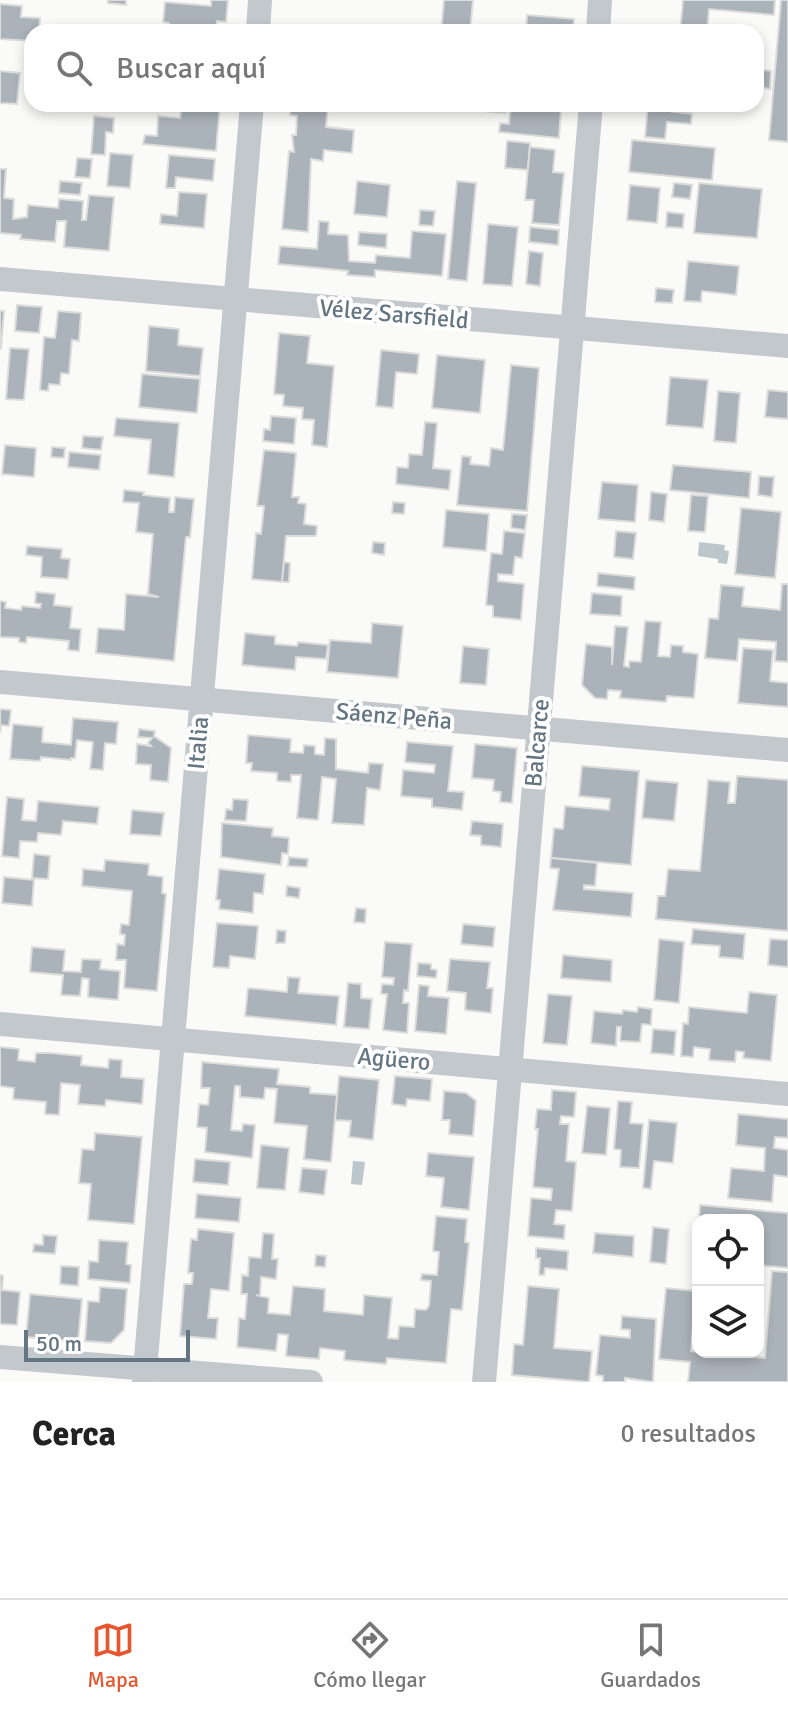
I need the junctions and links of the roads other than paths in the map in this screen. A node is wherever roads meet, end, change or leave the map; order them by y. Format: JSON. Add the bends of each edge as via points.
{"nodes":[{"id":1,"x":260,"y":0,"type":"edge"},
{"id":2,"x":600,"y":0,"type":"edge"},
{"id":3,"x":258,"y":24,"type":"edge"},
{"id":4,"x":598,"y":24,"type":"edge"},
{"id":5,"x":251,"y":112,"type":"edge"},
{"id":6,"x":590,"y":112,"type":"edge"},
{"id":7,"x":0,"y":279,"type":"edge"},
{"id":8,"x":235,"y":300,"type":"junction"},
{"id":9,"x":572,"y":330,"type":"junction"},
{"id":10,"x":788,"y":346,"type":"edge"},
{"id":11,"x":0,"y":682,"type":"edge"},
{"id":12,"x":202,"y":699,"type":"junction"},
{"id":13,"x":539,"y":728,"type":"junction"},
{"id":14,"x":788,"y":750,"type":"edge"},
{"id":15,"x":0,"y":1024,"type":"edge"},
{"id":16,"x":173,"y":1039,"type":"junction"},
{"id":17,"x":510,"y":1069,"type":"junction"},
{"id":18,"x":788,"y":1094,"type":"edge"},
{"id":19,"x":0,"y":1357,"type":"edge"},
{"id":20,"x":145,"y":1375,"type":"edge"},
{"id":21,"x":311,"y":1382,"type":"edge"},
{"id":22,"x":484,"y":1382,"type":"edge"}],
"edges":[{"from":1,"to":3,"type":"street"},
{"from":2,"to":4,"type":"street"},
{"from":5,"to":8,"type":"street","name":"Italia"},
{"from":6,"to":9,"type":"street","name":"Balcarce"},
{"from":7,"to":8,"type":"street","name":"Vélez Sarsfield"},
{"from":8,"to":9,"type":"street","name":"Vélez Sarsfield"},
{"from":8,"to":12,"type":"street","name":"Italia"},
{"from":9,"to":10,"type":"street","name":"Vélez Sarsfield"},
{"from":9,"to":13,"type":"street","name":"Balcarce"},
{"from":11,"to":12,"type":"street","name":"Sáenz Peña"},
{"from":12,"to":13,"type":"street","name":"Sáenz Peña"},
{"from":12,"to":16,"type":"street","name":"Italia"},
{"from":13,"to":14,"type":"street","name":"Sáenz Peña"},
{"from":13,"to":17,"type":"street","name":"Balcarce"},
{"from":15,"to":16,"type":"street","name":"Agüero"},
{"from":16,"to":17,"type":"street","name":"Agüero"},
{"from":16,"to":20,"type":"street","name":"Italia"},
{"from":17,"to":18,"type":"street","name":"Agüero"},
{"from":17,"to":22,"type":"street","name":"Balcarce"},
{"from":19,"to":20,"type":"street"},
{"from":20,"to":21,"type":"street"}]}
